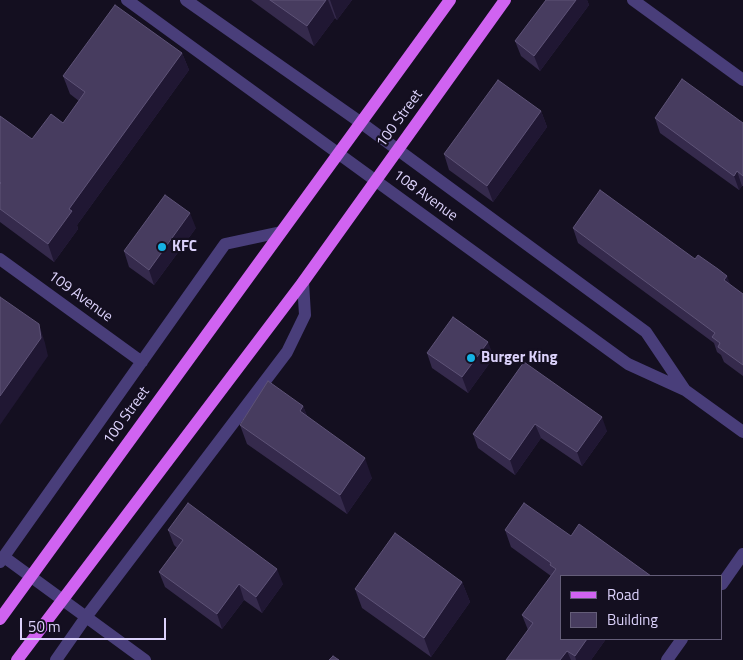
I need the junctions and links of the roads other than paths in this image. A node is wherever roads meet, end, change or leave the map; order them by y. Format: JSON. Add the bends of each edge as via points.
{"nodes":[{"id":1,"x":127,"y":0,"type":"edge"},
{"id":2,"x":186,"y":0,"type":"edge"},
{"id":3,"x":450,"y":0,"type":"edge"},
{"id":4,"x":505,"y":0,"type":"edge"},
{"id":5,"x":633,"y":0,"type":"edge"},
{"id":6,"x":743,"y":80,"type":"edge"},
{"id":7,"x":360,"y":122,"type":"junction"},
{"id":8,"x":398,"y":149,"type":"junction"},
{"id":9,"x":339,"y":153,"type":"junction"},
{"id":10,"x":376,"y":180,"type":"junction"},
{"id":11,"x":281,"y":232,"type":"junction"},
{"id":12,"x":0,"y":259,"type":"edge"},
{"id":13,"x":303,"y":282,"type":"junction"},
{"id":14,"x":142,"y":362,"type":"junction"},
{"id":15,"x":685,"y":390,"type":"junction"},
{"id":16,"x":743,"y":432,"type":"edge"},
{"id":17,"x":743,"y":554,"type":"edge"},
{"id":18,"x":2,"y":559,"type":"edge"},
{"id":19,"x":30,"y":577,"type":"junction"},
{"id":20,"x":723,"y":583,"type":"edge"},
{"id":21,"x":62,"y":600,"type":"junction"},
{"id":22,"x":86,"y":618,"type":"junction"},
{"id":23,"x":0,"y":619,"type":"edge"},
{"id":24,"x":681,"y":640,"type":"edge"},
{"id":25,"x":18,"y":660,"type":"edge"},
{"id":26,"x":56,"y":660,"type":"edge"},
{"id":27,"x":145,"y":660,"type":"edge"},
{"id":28,"x":667,"y":660,"type":"edge"}],
"edges":[{"from":1,"to":9,"type":"street","name":"108 Avenue"},
{"from":2,"to":7,"type":"street","name":"108 Avenue"},
{"from":3,"to":7,"type":"main road","name":"100 Street"},
{"from":4,"to":8,"type":"main road","name":"100 Street"},
{"from":5,"to":6,"type":"street"},
{"from":7,"to":8,"type":"street","name":"108 Avenue"},
{"from":7,"to":9,"type":"main road","name":"100 Street"},
{"from":8,"to":10,"type":"main road","name":"100 Street"},
{"from":8,"to":15,"type":"street","name":"108 Avenue","via":[[646,332]]},
{"from":9,"to":10,"type":"street","name":"108 Avenue"},
{"from":9,"to":11,"type":"main road","name":"100 Street"},
{"from":10,"to":13,"type":"main road","name":"100 Street"},
{"from":10,"to":15,"type":"street","name":"108 Avenue","via":[[628,364]]},
{"from":11,"to":14,"type":"street","name":"100 Street","via":[[225,244]]},
{"from":11,"to":19,"type":"main road","name":"100 Street"},
{"from":12,"to":14,"type":"street","name":"109 Avenue"},
{"from":13,"to":21,"type":"main road","name":"100 Street"},
{"from":13,"to":22,"type":"street","via":[[305,315],[287,352]]},
{"from":14,"to":18,"type":"street","name":"100 Street"},
{"from":15,"to":16,"type":"street","name":"108 Avenue"},
{"from":17,"to":20,"type":"street"},
{"from":18,"to":19,"type":"street"},
{"from":19,"to":21,"type":"street"},
{"from":19,"to":23,"type":"main road","name":"100 Street"},
{"from":21,"to":22,"type":"street"},
{"from":21,"to":25,"type":"main road","name":"100 Street"},
{"from":22,"to":26,"type":"street"},
{"from":22,"to":27,"type":"street"},
{"from":24,"to":28,"type":"street"}]}
